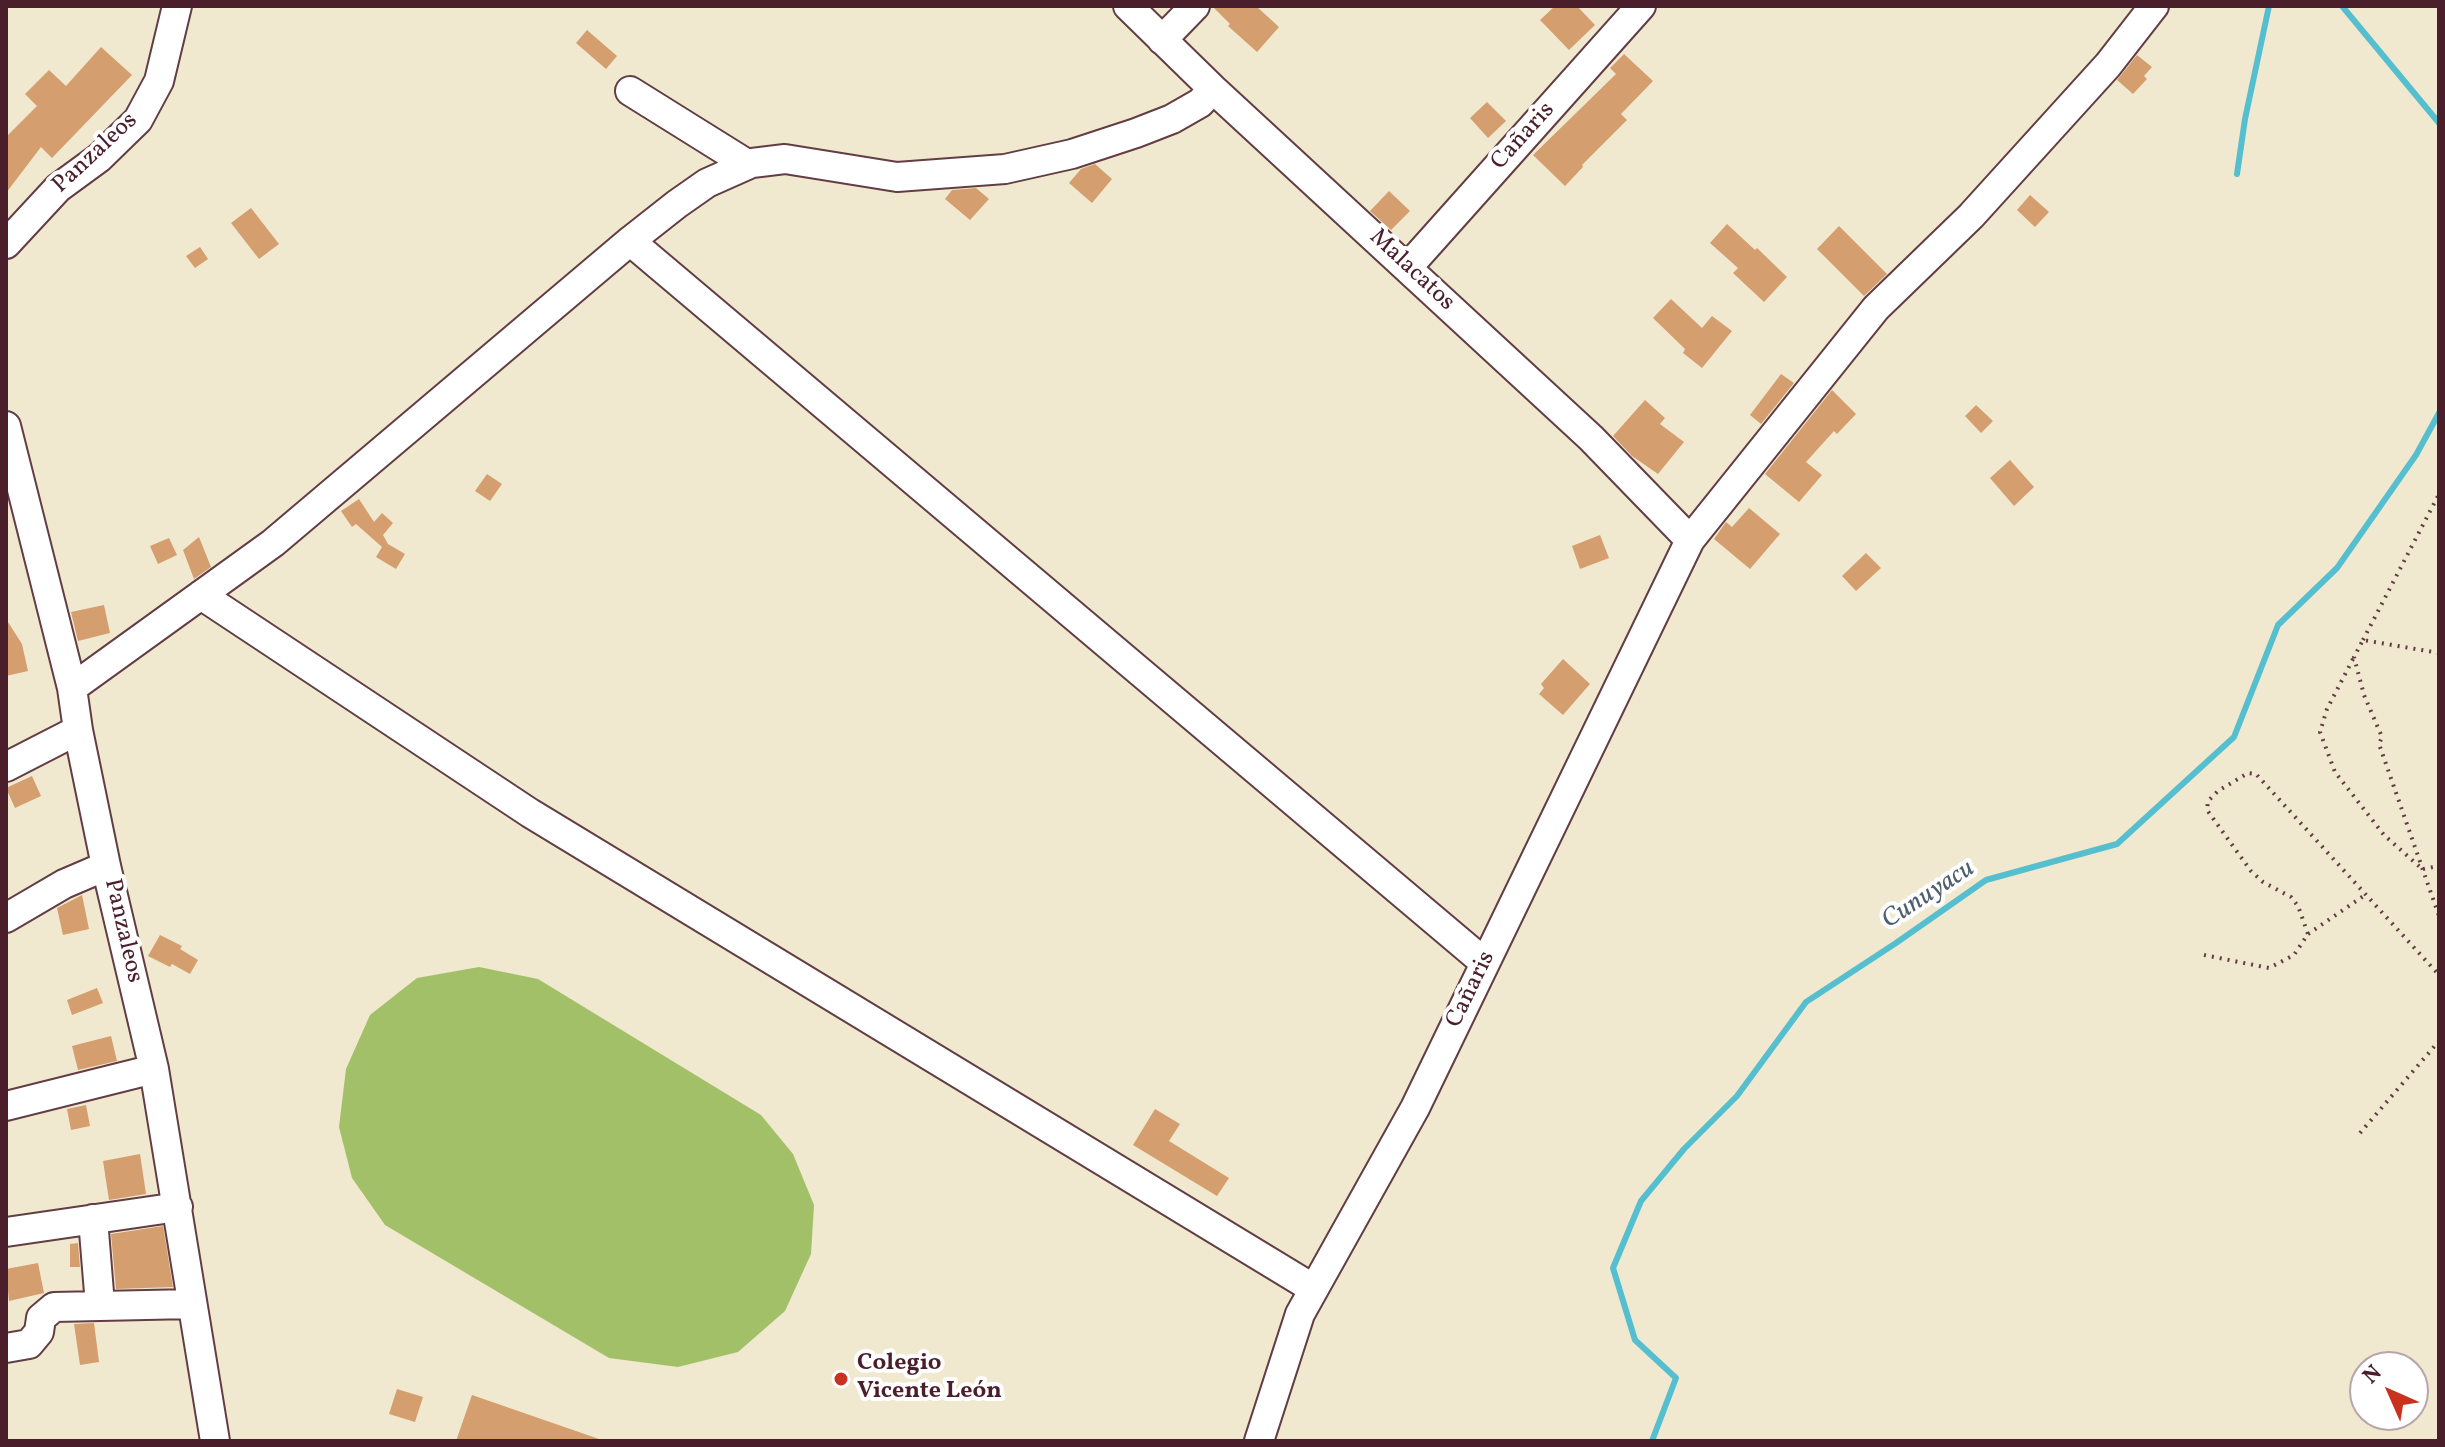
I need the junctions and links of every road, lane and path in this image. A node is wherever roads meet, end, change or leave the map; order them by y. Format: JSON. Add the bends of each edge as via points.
{"nodes":[{"id":1,"x":177,"y":6,"type":"edge"},
{"id":2,"x":1128,"y":6,"type":"edge"},
{"id":3,"x":1195,"y":6,"type":"edge"},
{"id":4,"x":1641,"y":6,"type":"edge"},
{"id":5,"x":2154,"y":6,"type":"edge"},
{"id":6,"x":1162,"y":40,"type":"junction"},
{"id":7,"x":1213,"y":89,"type":"junction"},
{"id":8,"x":630,"y":91,"type":"dead end"},
{"id":9,"x":747,"y":164,"type":"junction"},
{"id":10,"x":630,"y":241,"type":"junction"},
{"id":11,"x":6,"y":244,"type":"edge"},
{"id":12,"x":1407,"y":268,"type":"junction"},
{"id":13,"x":6,"y":426,"type":"edge"},
{"id":14,"x":2439,"y":494,"type":"edge"},
{"id":15,"x":1690,"y":540,"type":"junction"},
{"id":16,"x":201,"y":595,"type":"junction"},
{"id":17,"x":2363,"y":640,"type":"junction"},
{"id":18,"x":2439,"y":653,"type":"edge"},
{"id":19,"x":2354,"y":657,"type":"junction"},
{"id":20,"x":72,"y":688,"type":"junction"},
{"id":21,"x":78,"y":730,"type":"junction"},
{"id":22,"x":6,"y":767,"type":"edge"},
{"id":23,"x":106,"y":866,"type":"junction"},
{"id":24,"x":2439,"y":866,"type":"edge"},
{"id":25,"x":2423,"y":869,"type":"junction"},
{"id":26,"x":2365,"y":895,"type":"junction"},
{"id":27,"x":2439,"y":916,"type":"edge"},
{"id":28,"x":6,"y":918,"type":"edge"},
{"id":29,"x":2308,"y":934,"type":"junction"},
{"id":30,"x":2204,"y":955,"type":"dead end"},
{"id":31,"x":1485,"y":963,"type":"junction"},
{"id":32,"x":2439,"y":975,"type":"edge"},
{"id":33,"x":2439,"y":1041,"type":"edge"},
{"id":34,"x":154,"y":1069,"type":"junction"},
{"id":35,"x":6,"y":1106,"type":"edge"},
{"id":36,"x":2360,"y":1133,"type":"dead end"},
{"id":37,"x":178,"y":1207,"type":"junction"},
{"id":38,"x":93,"y":1219,"type":"junction"},
{"id":39,"x":6,"y":1232,"type":"edge"},
{"id":40,"x":1314,"y":1289,"type":"junction"},
{"id":41,"x":192,"y":1304,"type":"junction"},
{"id":42,"x":100,"y":1305,"type":"junction"},
{"id":43,"x":6,"y":1348,"type":"edge"},
{"id":44,"x":215,"y":1441,"type":"edge"},
{"id":45,"x":1259,"y":1441,"type":"edge"}],
"edges":[{"from":1,"to":11,"type":"street","name":"Panzaleos","via":[[159,81],[138,120],[58,188]]},
{"from":2,"to":6,"type":"street","name":"Malacatos"},
{"from":3,"to":6,"type":"street"},
{"from":4,"to":12,"type":"street","name":"Cañaris"},
{"from":5,"to":15,"type":"street","name":"Cañaris","via":[[2108,65],[1971,216],[1876,308]]},
{"from":6,"to":7,"type":"street","name":"Malacatos"},
{"from":7,"to":9,"type":"street","via":[[1186,111],[1136,133],[1005,169],[897,177],[785,159]]},
{"from":7,"to":12,"type":"street","name":"Malacatos"},
{"from":8,"to":9,"type":"street"},
{"from":9,"to":10,"type":"street","via":[[691,193]]},
{"from":10,"to":16,"type":"street","via":[[273,543]]},
{"from":10,"to":31,"type":"street"},
{"from":12,"to":15,"type":"street","name":"Malacatos","via":[[1591,438]]},
{"from":13,"to":20,"type":"street","name":"Panzaleos"},
{"from":14,"to":17,"type":"path"},
{"from":15,"to":31,"type":"street","name":"Cañaris"},
{"from":16,"to":20,"type":"street"},
{"from":16,"to":40,"type":"street","via":[[530,813]]},
{"from":17,"to":18,"type":"path"},
{"from":17,"to":19,"type":"path"},
{"from":19,"to":25,"type":"path"},
{"from":19,"to":25,"type":"path","via":[[2320,732],[2335,772],[2384,835]]},
{"from":20,"to":21,"type":"street","name":"Panzaleos"},
{"from":21,"to":22,"type":"street"},
{"from":21,"to":23,"type":"street","name":"Panzaleos"},
{"from":23,"to":28,"type":"street"},
{"from":23,"to":34,"type":"street","name":"Panzaleos"},
{"from":24,"to":25,"type":"path"},
{"from":25,"to":27,"type":"path"},
{"from":26,"to":29,"type":"path"},
{"from":26,"to":29,"type":"path","via":[[2256,774],[2248,773],[2218,791],[2207,810],[2251,871],[2291,897]]},
{"from":26,"to":32,"type":"path"},
{"from":29,"to":30,"type":"path","via":[[2294,955],[2269,968]]},
{"from":31,"to":40,"type":"street","name":"Cañaris","via":[[1415,1108]]},
{"from":33,"to":36,"type":"path"},
{"from":34,"to":35,"type":"street"},
{"from":34,"to":37,"type":"street","name":"Panzaleos"},
{"from":37,"to":38,"type":"street"},
{"from":37,"to":41,"type":"street","name":"Panzaleos"},
{"from":38,"to":39,"type":"street"},
{"from":38,"to":42,"type":"street"},
{"from":40,"to":45,"type":"street","name":"Cañaris","via":[[1300,1314]]},
{"from":41,"to":42,"type":"street"},
{"from":41,"to":44,"type":"street","name":"Panzaleos"},
{"from":42,"to":43,"type":"street","via":[[54,1307],[41,1318],[39,1332],[29,1344]]}]}
